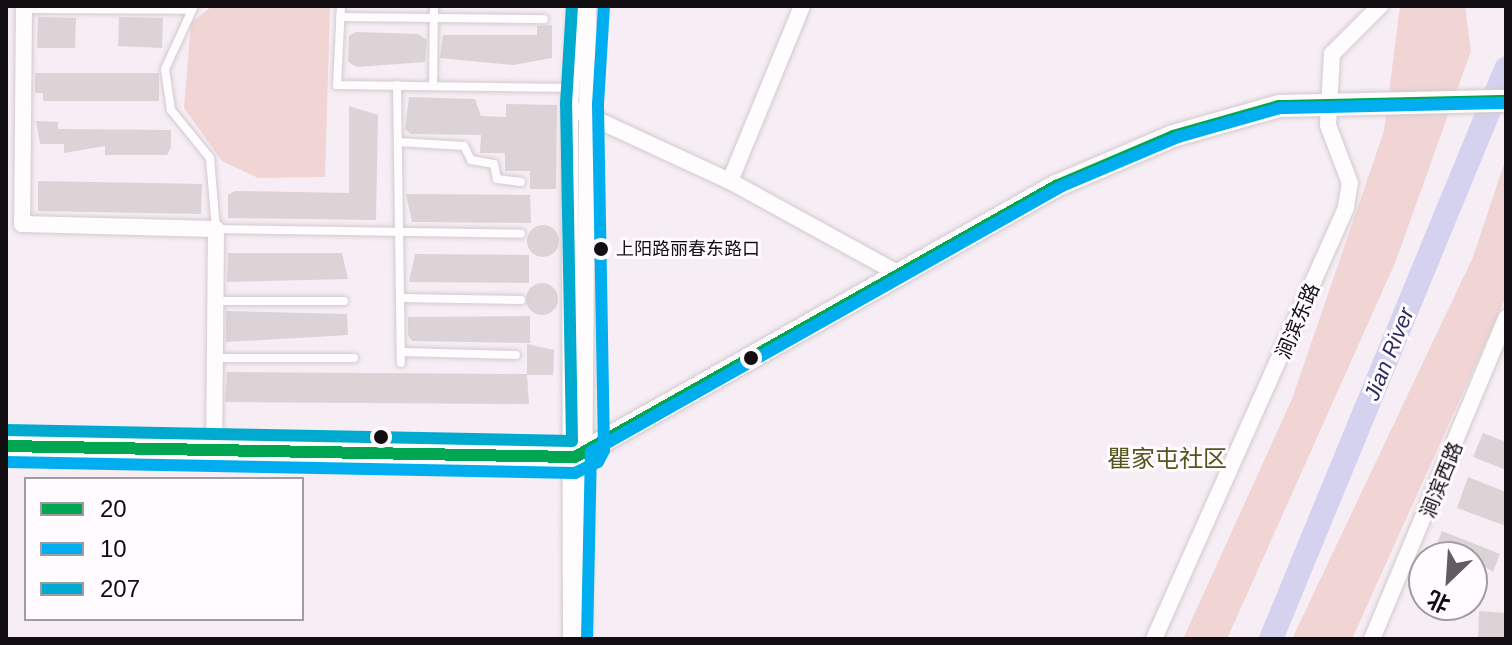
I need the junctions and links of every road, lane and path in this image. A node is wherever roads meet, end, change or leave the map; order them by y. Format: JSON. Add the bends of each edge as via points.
{"nodes":[{"id":1,"x":341,"y":6,"type":"edge"},
{"id":2,"x":434,"y":6,"type":"edge"},
{"id":3,"x":576,"y":6,"type":"edge"},
{"id":4,"x":588,"y":6,"type":"edge"},
{"id":5,"x":802,"y":6,"type":"edge"},
{"id":6,"x":1380,"y":6,"type":"edge"},
{"id":7,"x":24,"y":7,"type":"edge"},
{"id":8,"x":192,"y":8,"type":"edge"},
{"id":9,"x":340,"y":17,"type":"junction"},
{"id":10,"x":434,"y":18,"type":"junction"},
{"id":11,"x":544,"y":19,"type":"dead end"},
{"id":12,"x":397,"y":85,"type":"junction"},
{"id":13,"x":433,"y":86,"type":"junction"},
{"id":14,"x":1506,"y":87,"type":"edge"},
{"id":15,"x":570,"y":88,"type":"junction"},
{"id":16,"x":1333,"y":94,"type":"junction"},
{"id":17,"x":1506,"y":101,"type":"edge"},
{"id":18,"x":576,"y":110,"type":"junction"},
{"id":19,"x":398,"y":142,"type":"junction"},
{"id":20,"x":730,"y":181,"type":"junction"},
{"id":21,"x":521,"y":182,"type":"dead end"},
{"id":22,"x":216,"y":229,"type":"junction"},
{"id":23,"x":521,"y":234,"type":"dead end"},
{"id":24,"x":399,"y":237,"type":"junction"},
{"id":25,"x":896,"y":272,"type":"junction"},
{"id":26,"x":400,"y":298,"type":"junction"},
{"id":27,"x":521,"y":300,"type":"dead end"},
{"id":28,"x":216,"y":301,"type":"junction"},
{"id":29,"x":344,"y":301,"type":"dead end"},
{"id":30,"x":1506,"y":318,"type":"edge"},
{"id":31,"x":401,"y":352,"type":"junction"},
{"id":32,"x":516,"y":355,"type":"dead end"},
{"id":33,"x":216,"y":358,"type":"junction"},
{"id":34,"x":354,"y":358,"type":"dead end"},
{"id":35,"x":401,"y":363,"type":"dead end"},
{"id":36,"x":6,"y":432,"type":"edge"},
{"id":37,"x":214,"y":440,"type":"junction"},
{"id":38,"x":6,"y":446,"type":"edge"},
{"id":39,"x":581,"y":446,"type":"junction"},
{"id":40,"x":571,"y":639,"type":"edge"},
{"id":41,"x":583,"y":639,"type":"edge"},
{"id":42,"x":1154,"y":639,"type":"edge"},
{"id":43,"x":1372,"y":639,"type":"edge"}],
"edges":[{"from":1,"to":9,"type":"lane"},
{"from":2,"to":10,"type":"lane"},
{"from":3,"to":15,"type":"street"},
{"from":4,"to":18,"type":"street"},
{"from":5,"to":20,"type":"street"},
{"from":6,"to":16,"type":"street","name":"涧滨东路","via":[[1332,54]]},
{"from":7,"to":8,"type":"lane"},
{"from":7,"to":22,"type":"street","via":[[22,224]]},
{"from":8,"to":22,"type":"lane","via":[[165,69],[171,110],[216,176]]},
{"from":9,"to":10,"type":"lane"},
{"from":9,"to":12,"type":"lane","via":[[337,85]]},
{"from":10,"to":11,"type":"lane"},
{"from":10,"to":13,"type":"lane"},
{"from":12,"to":13,"type":"lane"},
{"from":12,"to":19,"type":"lane"},
{"from":13,"to":15,"type":"lane"},
{"from":14,"to":16,"type":"main road"},
{"from":15,"to":18,"type":"street"},
{"from":16,"to":17,"type":"main road"},
{"from":16,"to":25,"type":"main road","via":[[1173,136],[1056,186]]},
{"from":16,"to":42,"type":"street","name":"涧滨东路","via":[[1350,183],[1346,207]]},
{"from":18,"to":20,"type":"street"},
{"from":18,"to":39,"type":"street"},
{"from":19,"to":21,"type":"lane","via":[[464,146],[471,160],[494,164],[497,179]]},
{"from":19,"to":24,"type":"lane"},
{"from":20,"to":25,"type":"street"},
{"from":22,"to":24,"type":"lane"},
{"from":22,"to":28,"type":"street"},
{"from":23,"to":24,"type":"lane"},
{"from":24,"to":26,"type":"lane"},
{"from":25,"to":39,"type":"main road"},
{"from":26,"to":27,"type":"lane"},
{"from":26,"to":31,"type":"lane"},
{"from":28,"to":29,"type":"lane"},
{"from":28,"to":33,"type":"street"},
{"from":30,"to":43,"type":"street","name":"涧滨西路"},
{"from":31,"to":32,"type":"lane"},
{"from":31,"to":35,"type":"lane"},
{"from":33,"to":34,"type":"lane"},
{"from":33,"to":37,"type":"street"},
{"from":36,"to":37,"type":"main road"},
{"from":37,"to":38,"type":"main road"},
{"from":37,"to":39,"type":"main road"},
{"from":39,"to":40,"type":"street"},
{"from":39,"to":41,"type":"street"}]}
